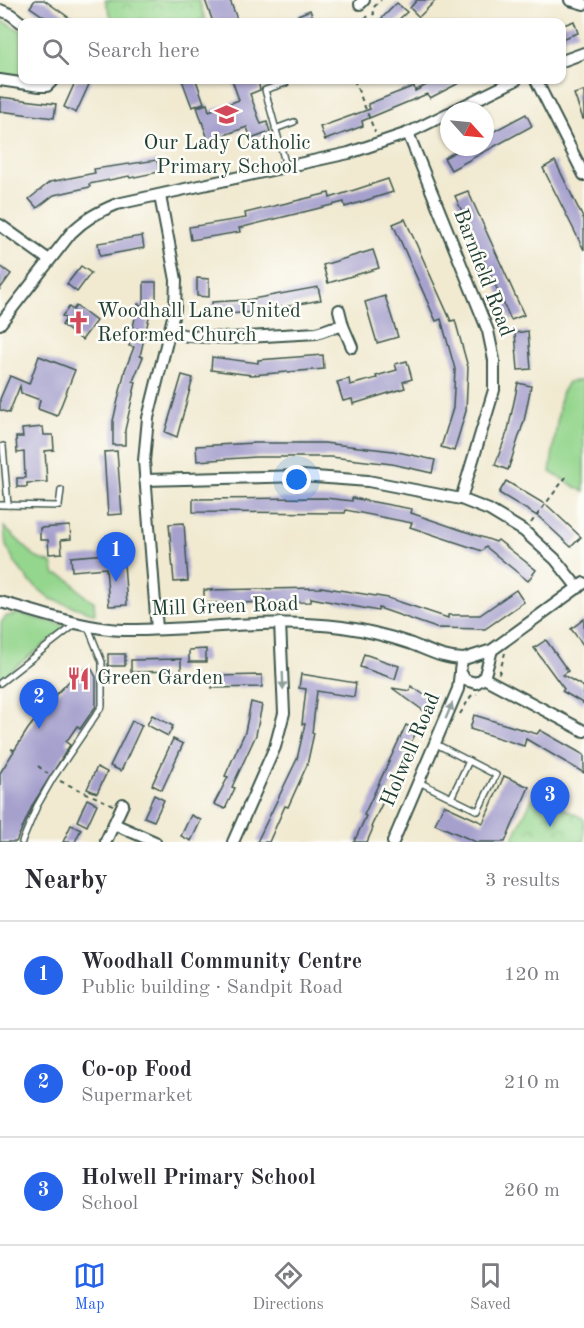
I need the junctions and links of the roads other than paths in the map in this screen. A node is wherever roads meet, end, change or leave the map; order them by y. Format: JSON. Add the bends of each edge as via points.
{"nodes":[{"id":1,"x":570,"y":0,"type":"edge"},
{"id":2,"x":584,"y":4,"type":"edge"},
{"id":3,"x":0,"y":10,"type":"edge"},
{"id":4,"x":18,"y":19,"type":"edge"},
{"id":5,"x":584,"y":53,"type":"edge"},
{"id":6,"x":566,"y":58,"type":"edge"},
{"id":7,"x":0,"y":80,"type":"edge"},
{"id":8,"x":18,"y":83,"type":"edge"},
{"id":9,"x":27,"y":84,"type":"edge"},
{"id":10,"x":49,"y":84,"type":"edge"},
{"id":11,"x":283,"y":84,"type":"edge"},
{"id":12,"x":508,"y":84,"type":"edge"},
{"id":13,"x":538,"y":84,"type":"edge"},
{"id":14,"x":471,"y":102,"type":"edge"},
{"id":15,"x":440,"y":117,"type":"edge"},
{"id":16,"x":294,"y":122,"type":"dead end"},
{"id":17,"x":275,"y":129,"type":"junction"},
{"id":18,"x":408,"y":133,"type":"junction"},
{"id":19,"x":286,"y":168,"type":"junction"},
{"id":20,"x":584,"y":175,"type":"edge"},
{"id":21,"x":160,"y":196,"type":"junction"},
{"id":22,"x":0,"y":225,"type":"edge"},
{"id":23,"x":49,"y":260,"type":"junction"},
{"id":24,"x":339,"y":310,"type":"dead end"},
{"id":25,"x":0,"y":324,"type":"edge"},
{"id":26,"x":343,"y":326,"type":"junction"},
{"id":27,"x":170,"y":332,"type":"junction"},
{"id":28,"x":352,"y":347,"type":"dead end"},
{"id":29,"x":3,"y":446,"type":"dead end"},
{"id":30,"x":145,"y":480,"type":"junction"},
{"id":31,"x":61,"y":490,"type":"dead end"},
{"id":32,"x":461,"y":499,"type":"junction"},
{"id":33,"x":0,"y":505,"type":"edge"},
{"id":34,"x":8,"y":505,"type":"junction"},
{"id":35,"x":581,"y":586,"type":"edge"},
{"id":36,"x":0,"y":602,"type":"edge"},
{"id":37,"x":83,"y":623,"type":"junction"},
{"id":38,"x":280,"y":623,"type":"junction"},
{"id":39,"x":157,"y":629,"type":"junction"},
{"id":40,"x":492,"y":650,"type":"junction"},
{"id":41,"x":470,"y":658,"type":"junction"},
{"id":42,"x":449,"y":659,"type":"junction"},
{"id":43,"x":460,"y":672,"type":"junction"},
{"id":44,"x":485,"y":673,"type":"junction"},
{"id":45,"x":0,"y":683,"type":"edge"},
{"id":46,"x":584,"y":731,"type":"edge"},
{"id":47,"x":436,"y":744,"type":"junction"},
{"id":48,"x":469,"y":761,"type":"junction"},
{"id":49,"x":419,"y":782,"type":"junction"},
{"id":50,"x":451,"y":798,"type":"junction"},
{"id":51,"x":122,"y":806,"type":"road end"},
{"id":52,"x":114,"y":824,"type":"junction"},
{"id":53,"x":22,"y":842,"type":"edge"},
{"id":54,"x":106,"y":842,"type":"edge"},
{"id":55,"x":155,"y":842,"type":"edge"},
{"id":56,"x":232,"y":842,"type":"edge"},
{"id":57,"x":393,"y":842,"type":"edge"}],
"edges":[{"from":1,"to":2,"type":"street"},
{"from":3,"to":4,"type":"street"},
{"from":5,"to":6,"type":"street"},
{"from":7,"to":8,"type":"street"},
{"from":9,"to":10,"type":"street"},
{"from":11,"to":17,"type":"lane","via":[[265,90]]},
{"from":12,"to":14,"type":"street"},
{"from":13,"to":20,"type":"street"},
{"from":15,"to":18,"type":"street"},
{"from":16,"to":17,"type":"lane"},
{"from":17,"to":19,"type":"lane"},
{"from":18,"to":19,"type":"street"},
{"from":18,"to":32,"type":"street","name":"Barnfield Road","via":[[488,331],[494,360],[494,390]]},
{"from":19,"to":21,"type":"street"},
{"from":21,"to":23,"type":"street","via":[[117,204],[96,213],[83,221]]},
{"from":21,"to":27,"type":"street","via":[[176,280]]},
{"from":22,"to":23,"type":"street"},
{"from":23,"to":25,"type":"street"},
{"from":24,"to":26,"type":"street"},
{"from":26,"to":27,"type":"street","via":[[307,334],[230,338]]},
{"from":26,"to":28,"type":"street"},
{"from":27,"to":30,"type":"street","via":[[148,418]]},
{"from":29,"to":34,"type":"lane"},
{"from":30,"to":32,"type":"street","via":[[302,476],[368,480]]},
{"from":30,"to":39,"type":"street"},
{"from":31,"to":34,"type":"lane","via":[[59,506]]},
{"from":32,"to":35,"type":"street","via":[[525,531]]},
{"from":33,"to":34,"type":"lane"},
{"from":35,"to":40,"type":"street"},
{"from":36,"to":37,"type":"street","name":"Mill Green Road"},
{"from":37,"to":39,"type":"street","name":"Mill Green Road","via":[[124,630]]},
{"from":37,"to":45,"type":"lane"},
{"from":37,"to":53,"type":"lane","via":[[102,662],[102,706],[53,778]]},
{"from":38,"to":39,"type":"street","name":"Mill Green Road"},
{"from":38,"to":42,"type":"street","name":"Mill Green Road","via":[[343,627],[407,642]]},
{"from":38,"to":56,"type":"street","one_way":true,"via":[[284,713],[275,747]]},
{"from":40,"to":41,"type":"street"},
{"from":40,"to":44,"type":"street"},
{"from":41,"to":42,"type":"street","name":"Mill Green Road"},
{"from":41,"to":43,"type":"street"},
{"from":41,"to":44,"type":"street","via":[[484,661]]},
{"from":42,"to":43,"type":"street","name":"Mill Green Road"},
{"from":43,"to":44,"type":"street","via":[[469,682],[476,683]]},
{"from":47,"to":43,"type":"street","name":"Holwell Road","one_way":true,"via":[[459,689]]},
{"from":44,"to":46,"type":"street"},
{"from":47,"to":48,"type":"lane"},
{"from":47,"to":49,"type":"street","name":"Holwell Road"},
{"from":48,"to":50,"type":"lane"},
{"from":48,"to":50,"type":"lane","via":[[496,775],[478,811]]},
{"from":49,"to":50,"type":"lane"},
{"from":49,"to":57,"type":"street","name":"Holwell Road"},
{"from":51,"to":52,"type":"street"},
{"from":52,"to":54,"type":"street"},
{"from":52,"to":55,"type":"street"}]}
